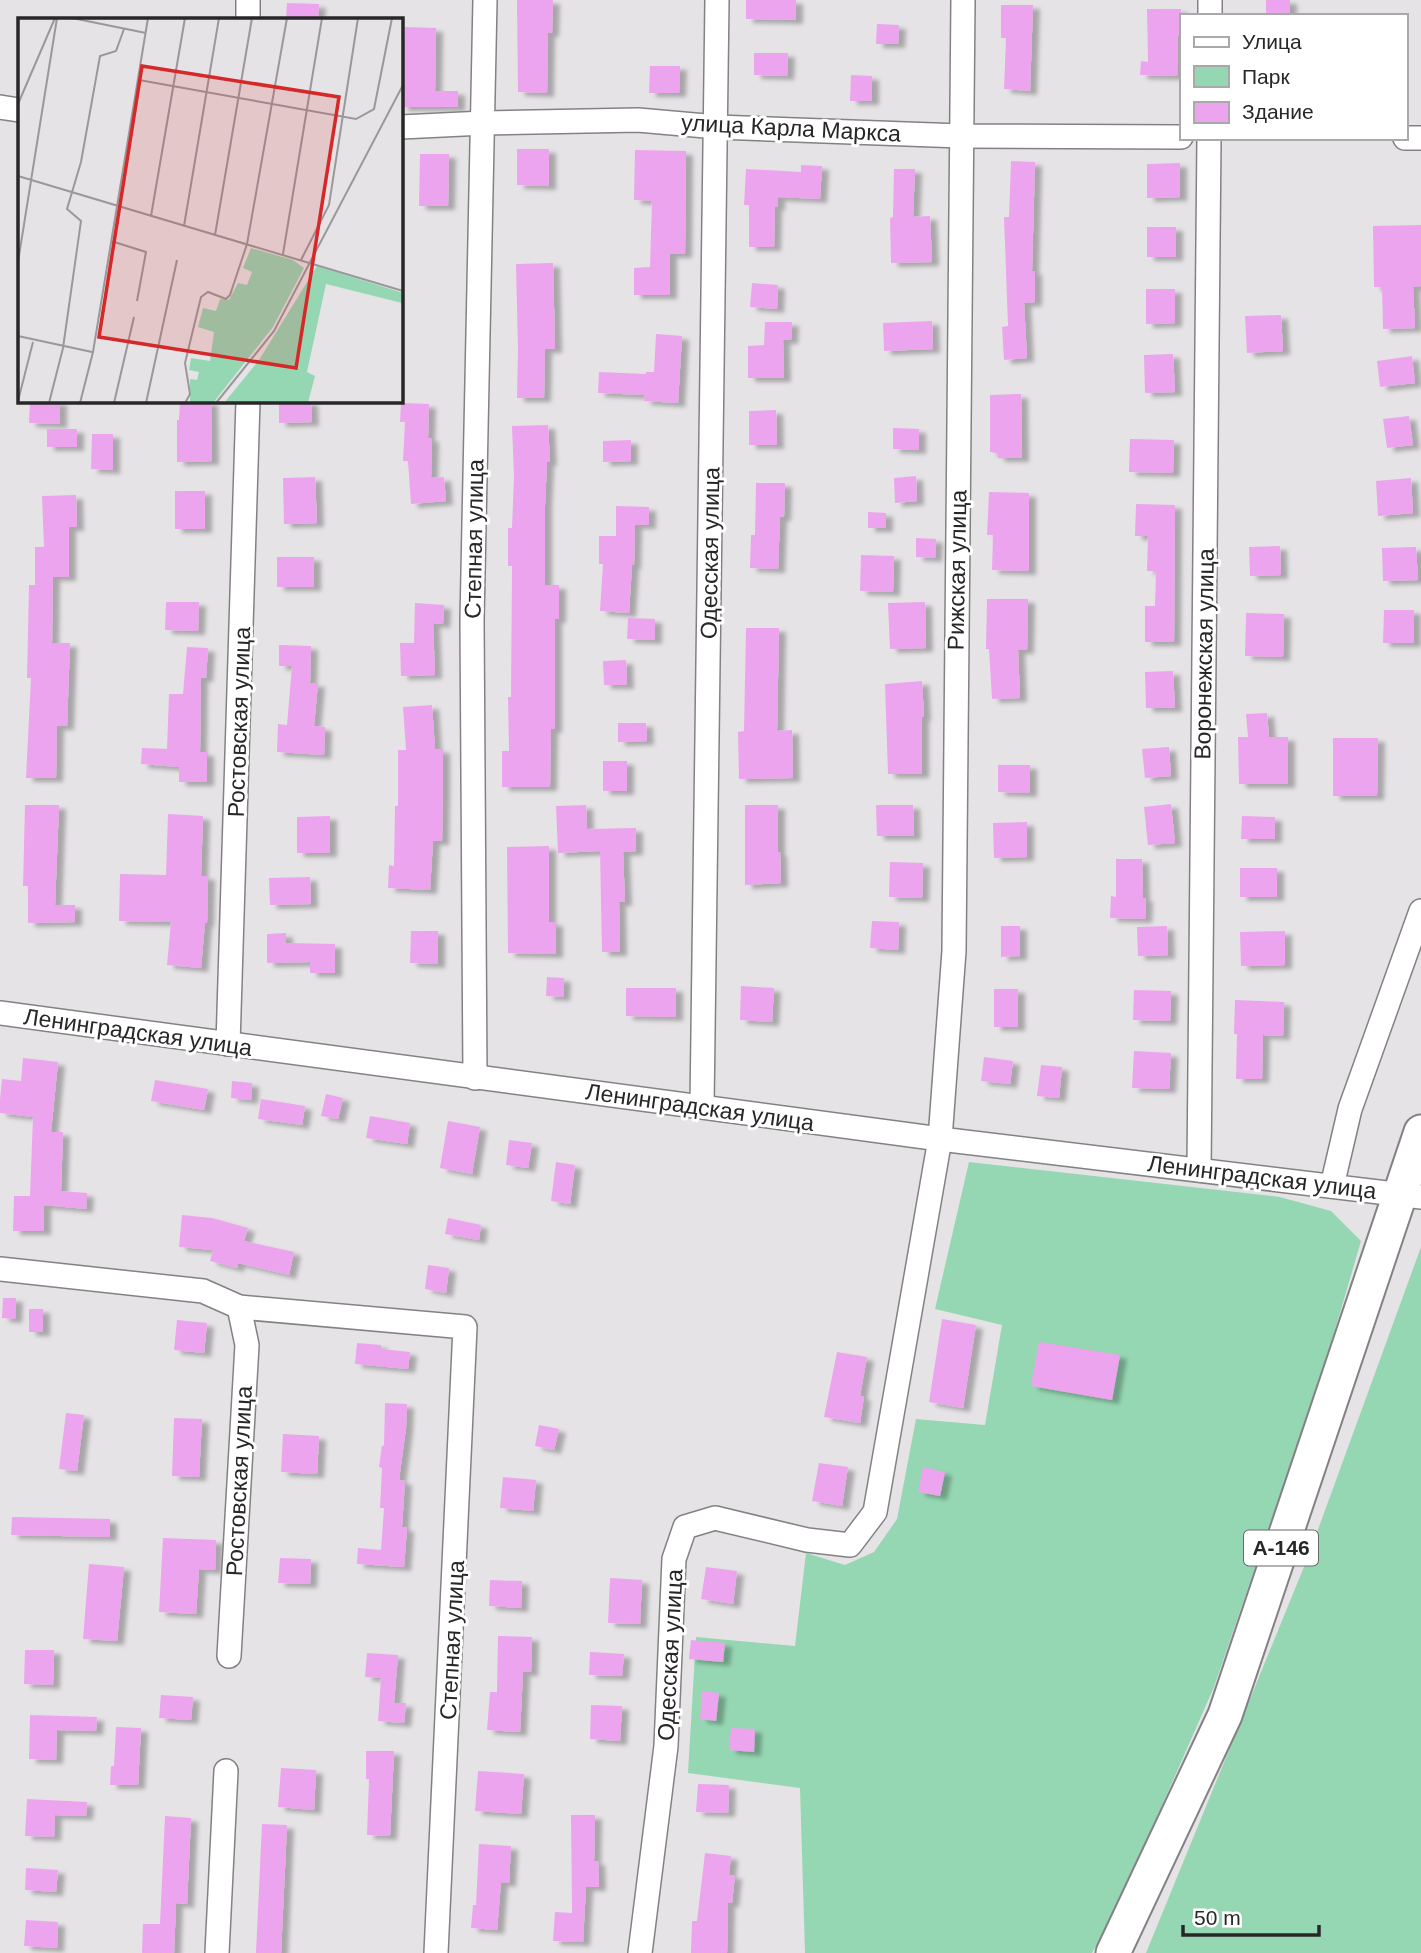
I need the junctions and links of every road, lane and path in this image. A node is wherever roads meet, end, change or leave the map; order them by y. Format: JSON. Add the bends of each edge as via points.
{"nodes":[{"id":1,"x":248,"y":0,"type":"edge"},
{"id":2,"x":485,"y":0,"type":"edge"},
{"id":3,"x":717,"y":0,"type":"edge"},
{"id":4,"x":963,"y":0,"type":"edge"},
{"id":5,"x":248,"y":18,"type":"edge"},
{"id":6,"x":0,"y":107,"type":"edge"},
{"id":7,"x":18,"y":110,"type":"edge"},
{"id":8,"x":484,"y":123,"type":"junction"},
{"id":9,"x":402,"y":127,"type":"edge"},
{"id":10,"x":717,"y":127,"type":"junction"},
{"id":11,"x":961,"y":136,"type":"junction"},
{"id":12,"x":1180,"y":137,"type":"edge"},
{"id":13,"x":1209,"y":140,"type":"edge"},
{"id":14,"x":248,"y":402,"type":"edge"},
{"id":15,"x":1421,"y":911,"type":"edge"},
{"id":16,"x":0,"y":1013,"type":"edge"},
{"id":17,"x":228,"y":1044,"type":"junction"},
{"id":18,"x":475,"y":1077,"type":"junction"},
{"id":19,"x":702,"y":1106,"type":"junction"},
{"id":20,"x":1421,"y":1132,"type":"edge"},
{"id":21,"x":940,"y":1139,"type":"junction"},
{"id":22,"x":1199,"y":1170,"type":"junction"},
{"id":23,"x":1332,"y":1186,"type":"junction"},
{"id":24,"x":1411,"y":1195,"type":"edge"},
{"id":25,"x":0,"y":1269,"type":"edge"},
{"id":26,"x":239,"y":1307,"type":"junction"},
{"id":27,"x":229,"y":1656,"type":"dead end"},
{"id":28,"x":226,"y":1772,"type":"dead end"},
{"id":29,"x":217,"y":1953,"type":"edge"},
{"id":30,"x":436,"y":1953,"type":"edge"},
{"id":31,"x":640,"y":1953,"type":"edge"},
{"id":32,"x":1113,"y":1953,"type":"edge"}],
"edges":[{"from":1,"to":5,"type":"street"},
{"from":2,"to":8,"type":"street","name":"Степная улица"},
{"from":3,"to":10,"type":"street","name":"Одесская улица"},
{"from":4,"to":11,"type":"street","name":"Рижская улица"},
{"from":6,"to":7,"type":"street"},
{"from":8,"to":9,"type":"street","name":"улица Карла Маркса"},
{"from":8,"to":10,"type":"street","name":"улица Карла Маркса","via":[[638,120]]},
{"from":8,"to":18,"type":"street","name":"Степная улица","via":[[472,620]]},
{"from":10,"to":11,"type":"street","name":"улица Карла Маркса"},
{"from":10,"to":19,"type":"street","name":"Одесская улица"},
{"from":11,"to":12,"type":"street","name":"улица Карла Маркса"},
{"from":11,"to":21,"type":"street","name":"Рижская улица","via":[[954,951]]},
{"from":13,"to":22,"type":"street","name":"Воронежская улица"},
{"from":14,"to":17,"type":"street","name":"Ростовская улица"},
{"from":15,"to":23,"type":"street","via":[[1350,1109]]},
{"from":16,"to":17,"type":"street","name":"Ленинградская улица"},
{"from":17,"to":18,"type":"street","name":"Ленинградская улица"},
{"from":18,"to":19,"type":"street","name":"Ленинградская улица"},
{"from":19,"to":21,"type":"street","name":"Ленинградская улица"},
{"from":20,"to":24,"type":"highway","number":"А-146"},
{"from":21,"to":22,"type":"street","name":"Ленинградская улица"},
{"from":21,"to":31,"type":"street","name":"Одесская улица","via":[[875,1512],[850,1545],[807,1540],[715,1518],[685,1527],[674,1559],[666,1746]]},
{"from":22,"to":23,"type":"street","name":"Ленинградская улица"},
{"from":23,"to":24,"type":"street","name":"Ленинградская улица"},
{"from":24,"to":32,"type":"highway","number":"А-146","via":[[1225,1715]]},
{"from":25,"to":26,"type":"street","via":[[203,1291]]},
{"from":26,"to":27,"type":"street","name":"Ростовская улица","via":[[247,1345]]},
{"from":26,"to":30,"type":"street","name":"Степная улица","via":[[465,1327]]},
{"from":28,"to":29,"type":"street"}]}
